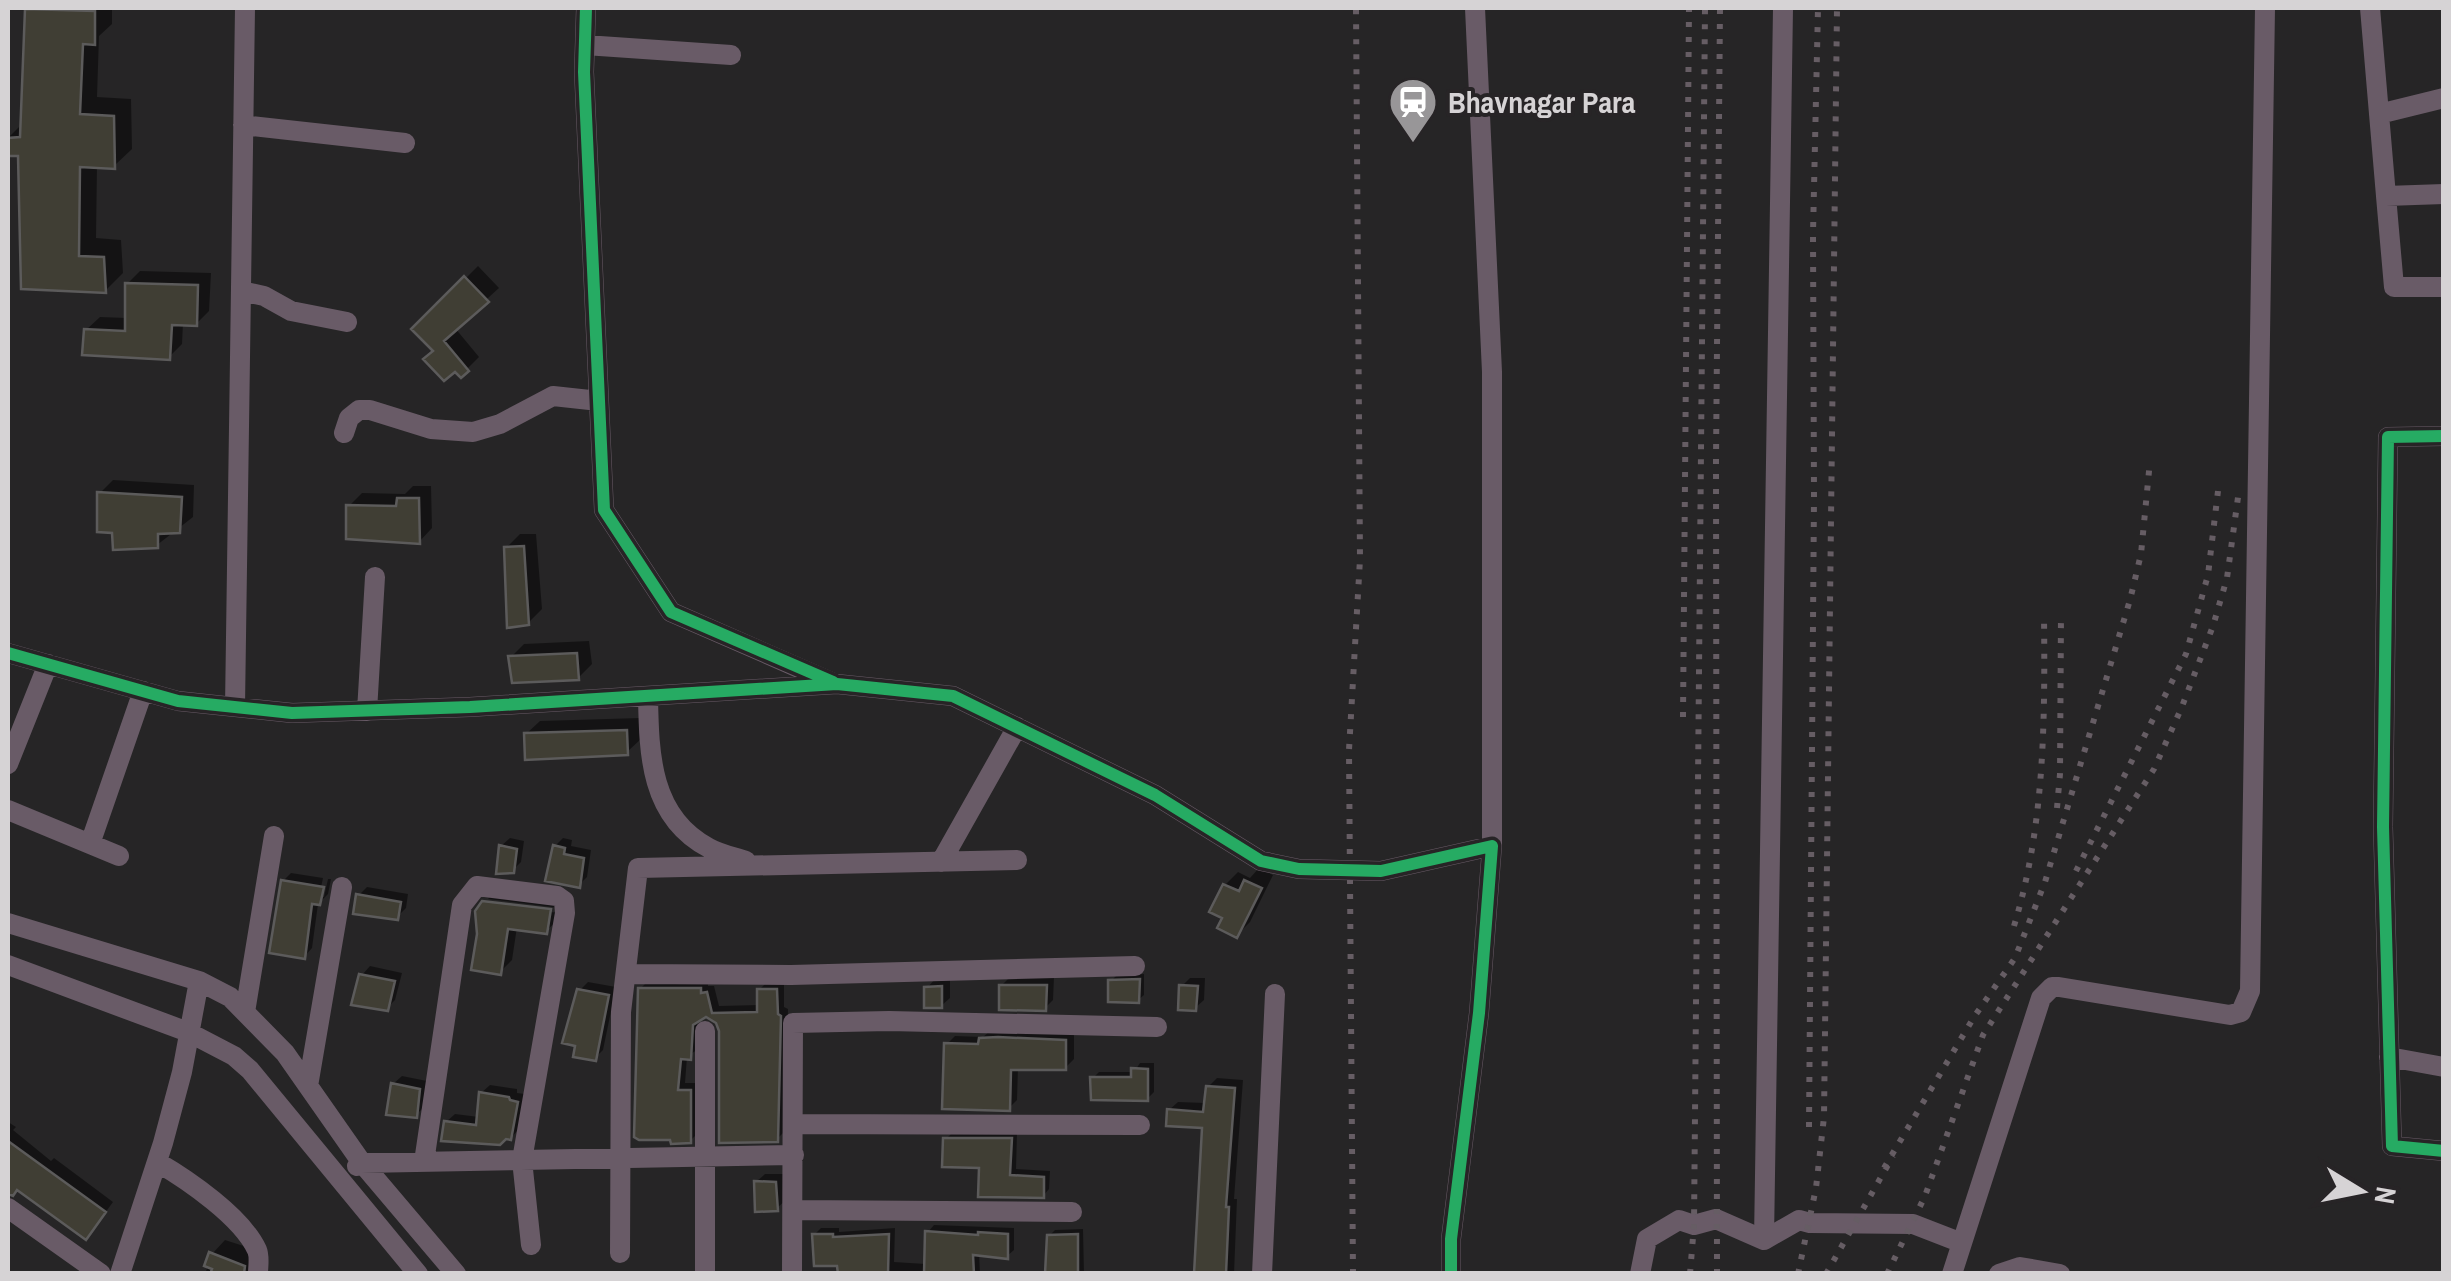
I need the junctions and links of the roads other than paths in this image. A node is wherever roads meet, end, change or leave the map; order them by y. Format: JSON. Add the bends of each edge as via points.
{"nodes":[{"id":1,"x":245,"y":8,"type":"edge"},
{"id":2,"x":586,"y":8,"type":"edge"},
{"id":3,"x":1475,"y":8,"type":"edge"},
{"id":4,"x":1783,"y":8,"type":"edge"},
{"id":5,"x":2265,"y":8,"type":"edge"},
{"id":6,"x":2370,"y":8,"type":"edge"},
{"id":7,"x":585,"y":45,"type":"junction"},
{"id":8,"x":731,"y":55,"type":"dead end"},
{"id":9,"x":2444,"y":98,"type":"edge"},
{"id":10,"x":2378,"y":114,"type":"junction"},
{"id":11,"x":244,"y":125,"type":"junction"},
{"id":12,"x":405,"y":143,"type":"dead end"},
{"id":13,"x":2444,"y":194,"type":"edge"},
{"id":14,"x":2386,"y":196,"type":"junction"},
{"id":15,"x":2444,"y":286,"type":"edge"},
{"id":16,"x":241,"y":290,"type":"junction"},
{"id":17,"x":347,"y":322,"type":"dead end"},
{"id":18,"x":599,"y":401,"type":"junction"},
{"id":19,"x":344,"y":433,"type":"dead end"},
{"id":20,"x":2444,"y":436,"type":"edge"},
{"id":21,"x":375,"y":576,"type":"dead end"},
{"id":22,"x":8,"y":653,"type":"edge"},
{"id":23,"x":48,"y":664,"type":"junction"},
{"id":24,"x":837,"y":684,"type":"junction"},
{"id":25,"x":143,"y":691,"type":"junction"},
{"id":26,"x":648,"y":696,"type":"junction"},
{"id":27,"x":235,"y":707,"type":"junction"},
{"id":28,"x":367,"y":710,"type":"junction"},
{"id":29,"x":1017,"y":727,"type":"junction"},
{"id":30,"x":8,"y":764,"type":"edge"},
{"id":31,"x":8,"y":810,"type":"edge"},
{"id":32,"x":274,"y":836,"type":"dead end"},
{"id":33,"x":90,"y":844,"type":"junction"},
{"id":34,"x":1492,"y":846,"type":"junction"},
{"id":35,"x":119,"y":856,"type":"dead end"},
{"id":36,"x":1017,"y":860,"type":"dead end"},
{"id":37,"x":941,"y":862,"type":"junction"},
{"id":38,"x":759,"y":866,"type":"junction"},
{"id":39,"x":342,"y":887,"type":"dead end"},
{"id":40,"x":8,"y":924,"type":"edge"},
{"id":41,"x":8,"y":964,"type":"edge"},
{"id":42,"x":1134,"y":966,"type":"dead end"},
{"id":43,"x":626,"y":974,"type":"junction"},
{"id":44,"x":198,"y":981,"type":"junction"},
{"id":45,"x":1275,"y":994,"type":"dead end"},
{"id":46,"x":245,"y":1012,"type":"junction"},
{"id":47,"x":1156,"y":1027,"type":"dead end"},
{"id":48,"x":705,"y":1030,"type":"dead end"},
{"id":49,"x":188,"y":1032,"type":"junction"},
{"id":50,"x":2389,"y":1057,"type":"junction"},
{"id":51,"x":2444,"y":1067,"type":"edge"},
{"id":52,"x":308,"y":1086,"type":"junction"},
{"id":53,"x":794,"y":1124,"type":"junction"},
{"id":54,"x":1140,"y":1124,"type":"dead end"},
{"id":55,"x":160,"y":1152,"type":"junction"},
{"id":56,"x":2444,"y":1152,"type":"edge"},
{"id":57,"x":794,"y":1155,"type":"junction"},
{"id":58,"x":704,"y":1157,"type":"junction"},
{"id":59,"x":620,"y":1158,"type":"junction"},
{"id":60,"x":522,"y":1160,"type":"junction"},
{"id":61,"x":362,"y":1162,"type":"junction"},
{"id":62,"x":424,"y":1162,"type":"junction"},
{"id":63,"x":339,"y":1178,"type":"junction"},
{"id":64,"x":8,"y":1208,"type":"edge"},
{"id":65,"x":793,"y":1210,"type":"junction"},
{"id":66,"x":1072,"y":1212,"type":"dead end"},
{"id":67,"x":1764,"y":1240,"type":"junction"},
{"id":68,"x":1962,"y":1244,"type":"junction"},
{"id":69,"x":531,"y":1245,"type":"dead end"},
{"id":70,"x":620,"y":1254,"type":"dead end"},
{"id":71,"x":101,"y":1274,"type":"edge"},
{"id":72,"x":120,"y":1274,"type":"edge"},
{"id":73,"x":258,"y":1274,"type":"edge"},
{"id":74,"x":418,"y":1274,"type":"edge"},
{"id":75,"x":456,"y":1274,"type":"edge"},
{"id":76,"x":704,"y":1274,"type":"edge"},
{"id":77,"x":792,"y":1274,"type":"edge"},
{"id":78,"x":1262,"y":1274,"type":"edge"},
{"id":79,"x":1451,"y":1274,"type":"edge"},
{"id":80,"x":1640,"y":1274,"type":"edge"},
{"id":81,"x":1952,"y":1274,"type":"edge"},
{"id":82,"x":1999,"y":1274,"type":"edge"},
{"id":83,"x":2060,"y":1274,"type":"edge"}],
"edges":[{"from":1,"to":11,"type":"street"},
{"from":2,"to":7,"type":"street"},
{"from":3,"to":34,"type":"street","via":[[1492,372]]},
{"from":4,"to":67,"type":"street"},
{"from":5,"to":68,"type":"street","via":[[2250,991],[2240,1012],[2230,1016],[2046,990]]},
{"from":6,"to":10,"type":"street"},
{"from":7,"to":8,"type":"street"},
{"from":7,"to":18,"type":"street"},
{"from":9,"to":10,"type":"street"},
{"from":10,"to":14,"type":"street"},
{"from":11,"to":12,"type":"street"},
{"from":11,"to":16,"type":"street"},
{"from":13,"to":14,"type":"street"},
{"from":14,"to":15,"type":"street","via":[[2394,287]]},
{"from":16,"to":17,"type":"street","via":[[291,311]]},
{"from":16,"to":27,"type":"street"},
{"from":18,"to":19,"type":"street","via":[[553,396],[473,432],[431,429],[359,410]]},
{"from":18,"to":24,"type":"street","via":[[604,510],[671,612]]},
{"from":20,"to":50,"type":"street","via":[[2388,437],[2383,827]]},
{"from":21,"to":28,"type":"street"},
{"from":22,"to":23,"type":"street"},
{"from":23,"to":25,"type":"street"},
{"from":23,"to":30,"type":"street"},
{"from":24,"to":26,"type":"street"},
{"from":24,"to":29,"type":"street","via":[[953,696]]},
{"from":25,"to":27,"type":"street"},
{"from":25,"to":33,"type":"street"},
{"from":26,"to":28,"type":"street"},
{"from":26,"to":38,"type":"street","via":[[650,764],[668,811],[709,848]]},
{"from":27,"to":28,"type":"street"},
{"from":29,"to":34,"type":"street","via":[[1155,795],[1261,861],[1381,871]]},
{"from":29,"to":37,"type":"street"},
{"from":31,"to":33,"type":"street"},
{"from":32,"to":46,"type":"street"},
{"from":33,"to":35,"type":"street"},
{"from":34,"to":79,"type":"street"},
{"from":36,"to":37,"type":"street"},
{"from":37,"to":38,"type":"street"},
{"from":38,"to":43,"type":"street","via":[[638,868]]},
{"from":39,"to":52,"type":"street"},
{"from":40,"to":44,"type":"street"},
{"from":41,"to":49,"type":"street"},
{"from":42,"to":43,"type":"street"},
{"from":43,"to":59,"type":"street"},
{"from":44,"to":46,"type":"street"},
{"from":44,"to":49,"type":"street"},
{"from":45,"to":78,"type":"street"},
{"from":46,"to":52,"type":"street"},
{"from":47,"to":53,"type":"street","via":[[793,1023]]},
{"from":48,"to":58,"type":"street"},
{"from":49,"to":55,"type":"street"},
{"from":49,"to":63,"type":"street","via":[[242,1062]]},
{"from":50,"to":51,"type":"street"},
{"from":50,"to":56,"type":"street","via":[[2392,1146]]},
{"from":52,"to":61,"type":"street"},
{"from":53,"to":54,"type":"street"},
{"from":53,"to":57,"type":"street"},
{"from":55,"to":72,"type":"street"},
{"from":55,"to":73,"type":"street","via":[[236,1224],[258,1253]]},
{"from":57,"to":58,"type":"street"},
{"from":57,"to":65,"type":"street"},
{"from":58,"to":59,"type":"street"},
{"from":58,"to":76,"type":"street"},
{"from":59,"to":60,"type":"street"},
{"from":59,"to":70,"type":"street"},
{"from":60,"to":62,"type":"street"},
{"from":60,"to":62,"type":"street","via":[[564,900],[477,886],[462,904]]},
{"from":60,"to":69,"type":"street"},
{"from":61,"to":62,"type":"street"},
{"from":61,"to":63,"type":"street"},
{"from":61,"to":75,"type":"street"},
{"from":63,"to":74,"type":"street"},
{"from":64,"to":71,"type":"street"},
{"from":65,"to":66,"type":"street"},
{"from":65,"to":77,"type":"street"},
{"from":67,"to":68,"type":"street","via":[[1799,1220],[1913,1224]]},
{"from":67,"to":80,"type":"street","via":[[1716,1219],[1680,1220],[1648,1239]]},
{"from":68,"to":81,"type":"street"},
{"from":82,"to":83,"type":"street","via":[[2020,1267]]}]}
